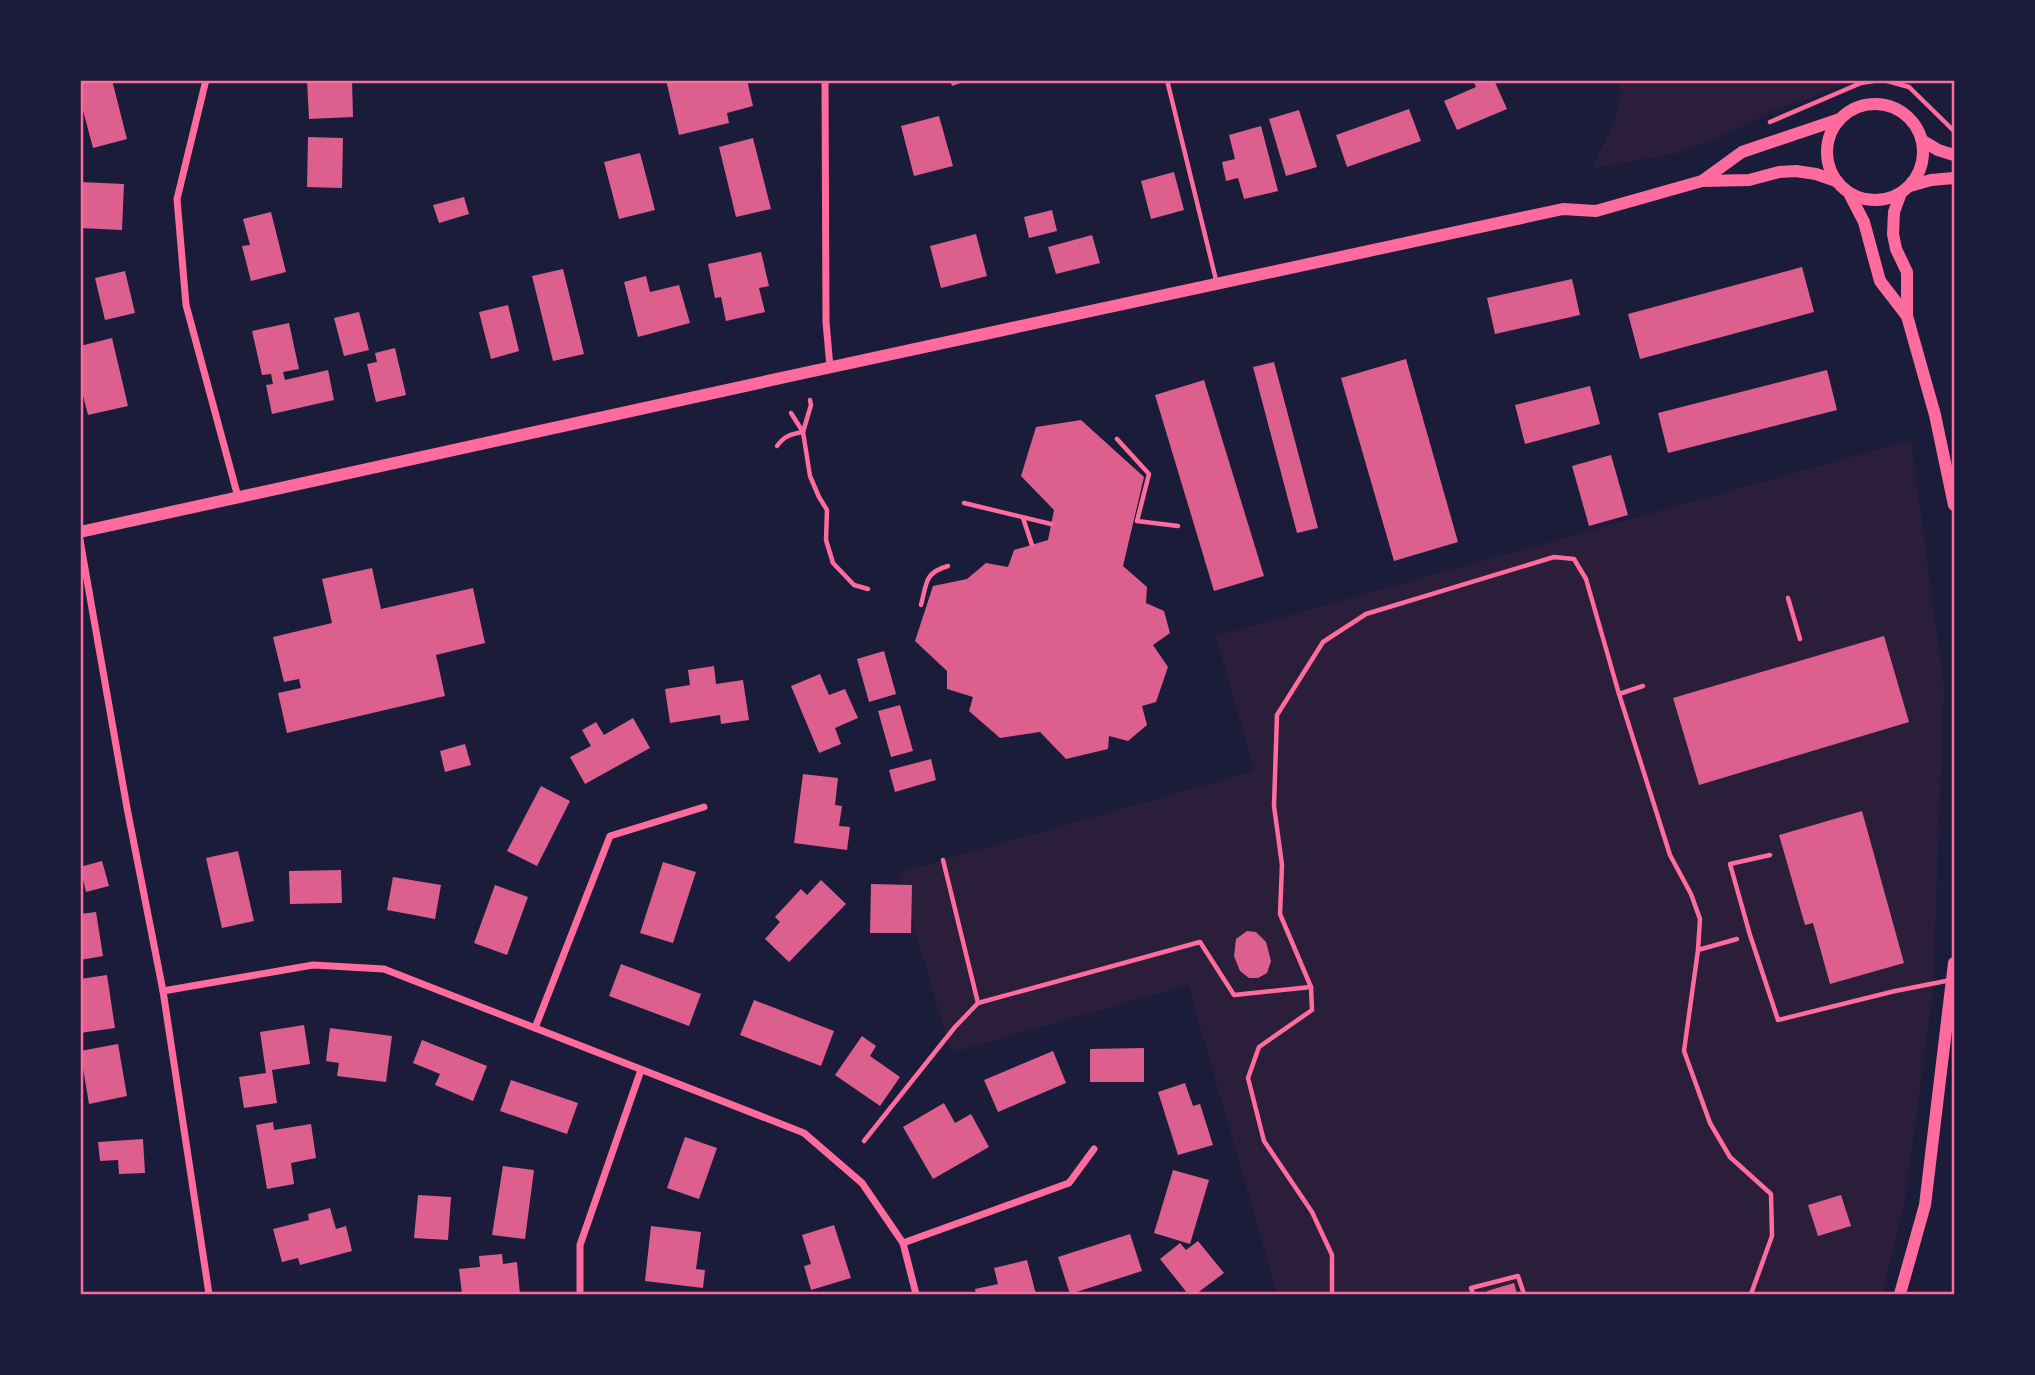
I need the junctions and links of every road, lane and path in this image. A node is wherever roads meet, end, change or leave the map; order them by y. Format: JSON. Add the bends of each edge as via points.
{"nodes":[{"id":1,"x":206,"y":80,"type":"edge"},
{"id":2,"x":825,"y":80,"type":"edge"},
{"id":3,"x":1167,"y":80,"type":"edge"},
{"id":4,"x":1878,"y":80,"type":"edge"},
{"id":5,"x":1884,"y":80,"type":"edge"},
{"id":6,"x":1840,"y":119,"type":"junction"},
{"id":7,"x":1760,"y":126,"type":"dead end"},
{"id":8,"x":1955,"y":131,"type":"edge"},
{"id":9,"x":1923,"y":141,"type":"junction"},
{"id":10,"x":1955,"y":155,"type":"edge"},
{"id":11,"x":1955,"y":178,"type":"edge"},
{"id":12,"x":1702,"y":181,"type":"junction"},
{"id":13,"x":1836,"y":181,"type":"junction"},
{"id":14,"x":1905,"y":189,"type":"junction"},
{"id":15,"x":1849,"y":192,"type":"junction"},
{"id":16,"x":1217,"y":285,"type":"junction"},
{"id":17,"x":1907,"y":316,"type":"junction"},
{"id":18,"x":830,"y":367,"type":"junction"},
{"id":19,"x":810,"y":400,"type":"dead end"},
{"id":20,"x":791,"y":413,"type":"dead end"},
{"id":21,"x":803,"y":432,"type":"junction"},
{"id":22,"x":1117,"y":439,"type":"dead end"},
{"id":23,"x":777,"y":446,"type":"dead end"},
{"id":24,"x":238,"y":497,"type":"junction"},
{"id":25,"x":964,"y":503,"type":"dead end"},
{"id":26,"x":1955,"y":505,"type":"edge"},
{"id":27,"x":1023,"y":518,"type":"junction"},
{"id":28,"x":1051,"y":524,"type":"dead end"},
{"id":29,"x":1178,"y":526,"type":"dead end"},
{"id":30,"x":80,"y":531,"type":"edge"},
{"id":31,"x":80,"y":540,"type":"edge"},
{"id":32,"x":1032,"y":545,"type":"dead end"},
{"id":33,"x":948,"y":566,"type":"dead end"},
{"id":34,"x":868,"y":589,"type":"dead end"},
{"id":35,"x":1788,"y":598,"type":"dead end"},
{"id":36,"x":921,"y":605,"type":"dead end"},
{"id":37,"x":1800,"y":639,"type":"dead end"},
{"id":38,"x":1643,"y":685,"type":"dead end"},
{"id":39,"x":1619,"y":694,"type":"junction"},
{"id":40,"x":704,"y":807,"type":"dead end"},
{"id":41,"x":1770,"y":855,"type":"dead end"},
{"id":42,"x":943,"y":860,"type":"dead end"},
{"id":43,"x":1737,"y":939,"type":"dead end"},
{"id":44,"x":1698,"y":950,"type":"junction"},
{"id":45,"x":1955,"y":963,"type":"edge"},
{"id":46,"x":1952,"y":980,"type":"junction"},
{"id":47,"x":1311,"y":987,"type":"junction"},
{"id":48,"x":163,"y":991,"type":"junction"},
{"id":49,"x":978,"y":1003,"type":"junction"},
{"id":50,"x":536,"y":1028,"type":"junction"},
{"id":51,"x":640,"y":1070,"type":"junction"},
{"id":52,"x":864,"y":1141,"type":"dead end"},
{"id":53,"x":1094,"y":1149,"type":"dead end"},
{"id":54,"x":902,"y":1243,"type":"junction"},
{"id":55,"x":209,"y":1294,"type":"edge"},
{"id":56,"x":580,"y":1294,"type":"edge"},
{"id":57,"x":916,"y":1294,"type":"edge"},
{"id":58,"x":1332,"y":1294,"type":"edge"},
{"id":59,"x":1473,"y":1294,"type":"edge"},
{"id":60,"x":1524,"y":1294,"type":"edge"},
{"id":61,"x":1751,"y":1294,"type":"edge"},
{"id":62,"x":1900,"y":1294,"type":"edge"}],
"edges":[{"from":1,"to":24,"type":"street","via":[[177,199],[186,305]]},
{"from":2,"to":18,"type":"street"},
{"from":3,"to":16,"type":"lane"},
{"from":4,"to":7,"type":"path"},
{"from":5,"to":8,"type":"path","via":[[1909,88]]},
{"from":6,"to":9,"type":"street","via":[[1863,106],[1887,105],[1908,117]]},
{"from":6,"to":12,"type":"street","via":[[1742,152]]},
{"from":6,"to":13,"type":"street","via":[[1827,150]]},
{"from":9,"to":10,"type":"street"},
{"from":9,"to":14,"type":"street","via":[[1923,163]]},
{"from":11,"to":14,"type":"street"},
{"from":12,"to":13,"type":"street","via":[[1749,180],[1796,171]]},
{"from":12,"to":16,"type":"street","via":[[1596,211],[1563,209]]},
{"from":13,"to":15,"type":"street"},
{"from":14,"to":15,"type":"street","via":[[1877,200]]},
{"from":14,"to":17,"type":"street","via":[[1896,204],[1892,228],[1907,272]]},
{"from":15,"to":17,"type":"street","via":[[1861,213],[1880,281]]},
{"from":16,"to":18,"type":"street"},
{"from":17,"to":26,"type":"street"},
{"from":18,"to":24,"type":"street"},
{"from":19,"to":21,"type":"path"},
{"from":20,"to":21,"type":"path"},
{"from":21,"to":23,"type":"path","via":[[781,439]]},
{"from":21,"to":34,"type":"path","via":[[810,476],[827,510],[826,540],[833,563],[854,584]]},
{"from":22,"to":29,"type":"path","via":[[1149,474],[1137,521]]},
{"from":24,"to":30,"type":"street"},
{"from":25,"to":27,"type":"path"},
{"from":27,"to":28,"type":"path"},
{"from":27,"to":32,"type":"path"},
{"from":31,"to":48,"type":"street"},
{"from":33,"to":36,"type":"path","via":[[934,570]]},
{"from":35,"to":37,"type":"path"},
{"from":38,"to":39,"type":"path"},
{"from":39,"to":44,"type":"path","via":[[1670,855],[1700,919]]},
{"from":39,"to":47,"type":"path","via":[[1586,579],[1574,559],[1555,557],[1366,614],[1323,642],[1277,715],[1275,767],[1274,806],[1282,865],[1280,914]]},
{"from":40,"to":50,"type":"street","via":[[610,836]]},
{"from":41,"to":46,"type":"lane","via":[[1730,864],[1778,1020]]},
{"from":42,"to":49,"type":"path"},
{"from":43,"to":44,"type":"path"},
{"from":44,"to":61,"type":"path","via":[[1684,1051],[1710,1123],[1730,1157],[1771,1194],[1772,1236]]},
{"from":45,"to":46,"type":"street"},
{"from":46,"to":62,"type":"street","via":[[1925,1205]]},
{"from":47,"to":49,"type":"path","via":[[1234,995],[1199,942]]},
{"from":47,"to":58,"type":"path","via":[[1312,1010],[1259,1047],[1248,1078],[1264,1141],[1312,1212],[1332,1255]]},
{"from":48,"to":50,"type":"street","via":[[313,965],[384,969]]},
{"from":48,"to":55,"type":"street"},
{"from":49,"to":52,"type":"path"},
{"from":50,"to":51,"type":"street"},
{"from":51,"to":54,"type":"street","via":[[804,1133],[862,1183]]},
{"from":51,"to":56,"type":"street","via":[[580,1245]]},
{"from":53,"to":54,"type":"street","via":[[1069,1183]]},
{"from":54,"to":57,"type":"street"},
{"from":59,"to":60,"type":"path","via":[[1471,1288],[1518,1276]]}]}
